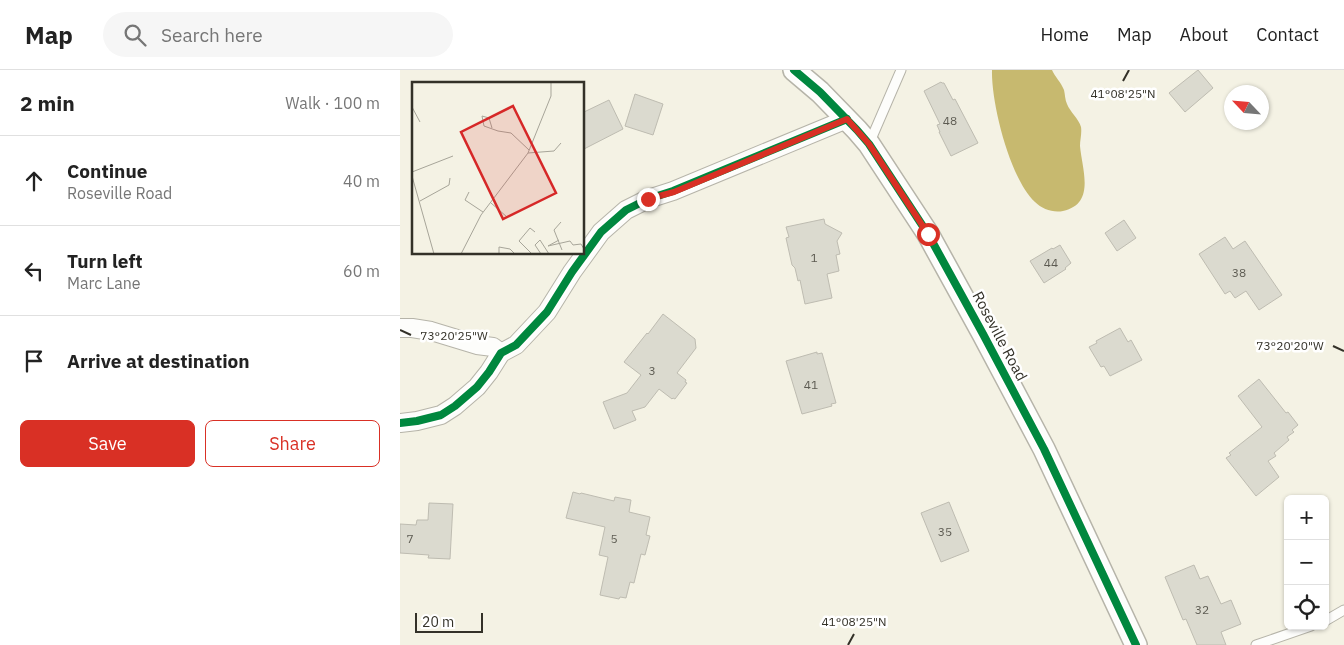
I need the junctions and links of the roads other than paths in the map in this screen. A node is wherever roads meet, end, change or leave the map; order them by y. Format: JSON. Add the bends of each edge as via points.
{"nodes":[{"id":1,"x":794,"y":70,"type":"edge"},
{"id":2,"x":902,"y":70,"type":"edge"},
{"id":3,"x":847,"y":119,"type":"junction"},
{"id":4,"x":869,"y":144,"type":"junction"},
{"id":5,"x":585,"y":253,"type":"edge"},
{"id":6,"x":584,"y":255,"type":"edge"},
{"id":7,"x":400,"y":328,"type":"edge"},
{"id":8,"x":501,"y":353,"type":"junction"},
{"id":9,"x":400,"y":423,"type":"edge"},
{"id":10,"x":1344,"y":610,"type":"edge"},
{"id":11,"x":1329,"y":619,"type":"edge"},
{"id":12,"x":1299,"y":630,"type":"edge"},
{"id":13,"x":1136,"y":645,"type":"edge"},
{"id":14,"x":1256,"y":645,"type":"edge"}],
"edges":[{"from":1,"to":3,"type":"street","name":"Roseville Road"},
{"from":2,"to":4,"type":"lane"},
{"from":3,"to":4,"type":"street","name":"Roseville Road"},
{"from":3,"to":5,"type":"street","via":[[626,210],[600,232]]},
{"from":4,"to":13,"type":"street","name":"Roseville Road","via":[[928,234],[984,334],[1044,449]]},
{"from":6,"to":8,"type":"street","via":[[547,312],[516,346]]},
{"from":7,"to":8,"type":"street","via":[[431,330]]},
{"from":8,"to":9,"type":"street","via":[[477,387],[455,406],[441,415]]},
{"from":10,"to":11,"type":"lane"},
{"from":12,"to":14,"type":"lane"}]}
